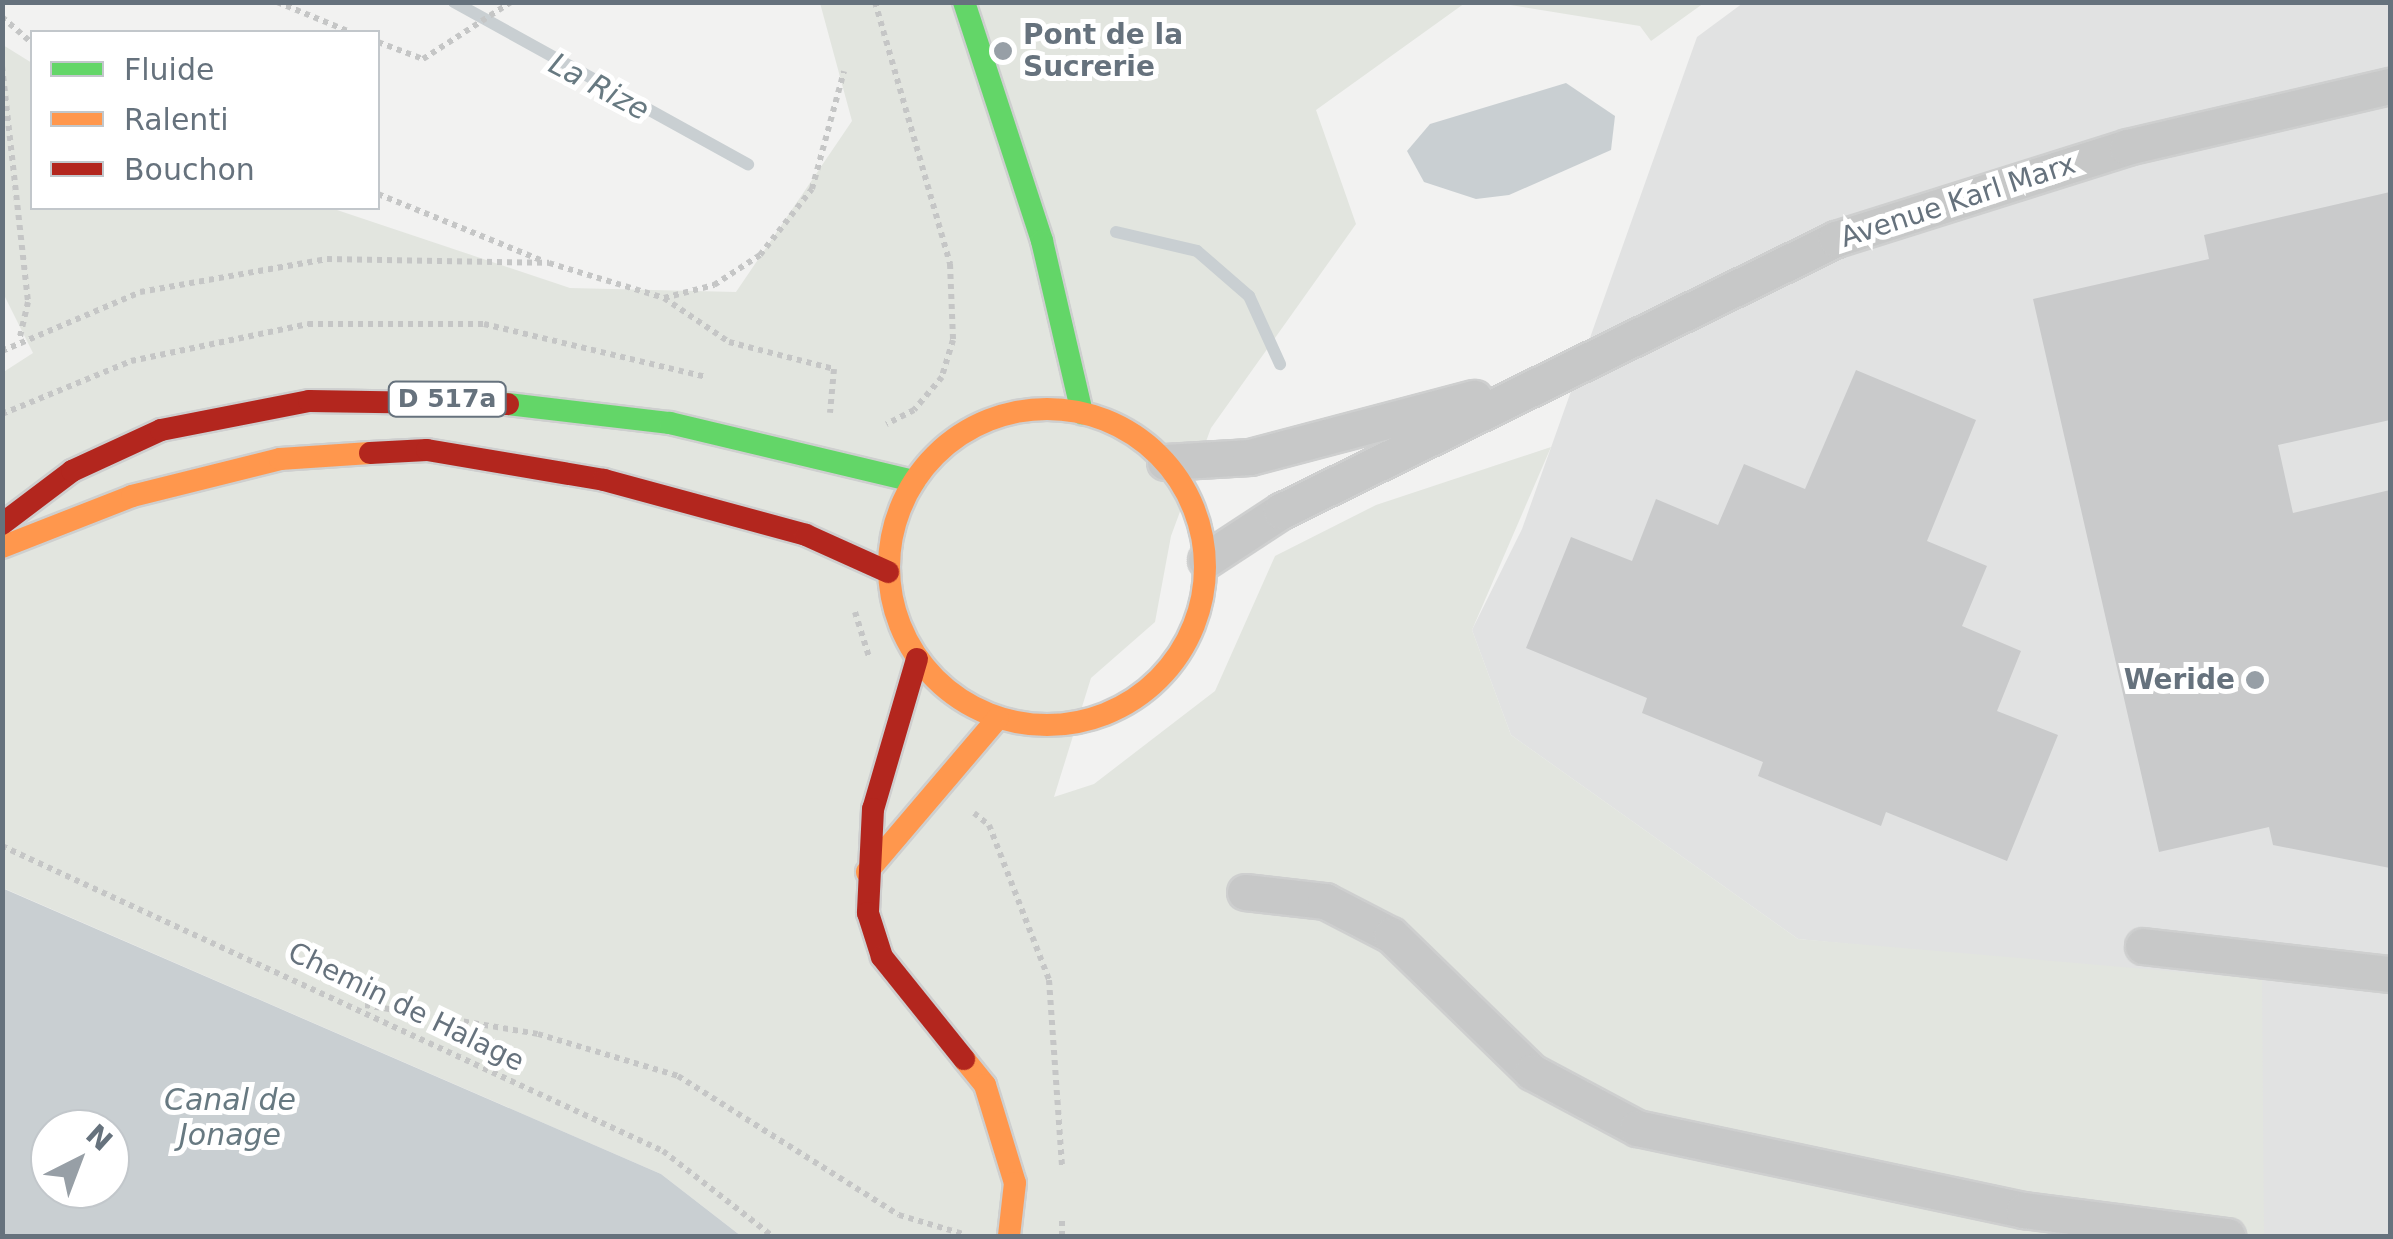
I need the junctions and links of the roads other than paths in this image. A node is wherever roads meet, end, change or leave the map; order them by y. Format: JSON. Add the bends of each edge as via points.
{"nodes":[{"id":1,"x":964,"y":2,"type":"edge"},
{"id":2,"x":2390,"y":86,"type":"edge"},
{"id":3,"x":1548,"y":378,"type":"junction"},
{"id":4,"x":1082,"y":413,"type":"junction"},
{"id":5,"x":1165,"y":462,"type":"junction"},
{"id":6,"x":914,"y":481,"type":"junction"},
{"id":7,"x":2,"y":524,"type":"edge"},
{"id":8,"x":2,"y":547,"type":"edge"},
{"id":9,"x":1206,"y":560,"type":"junction"},
{"id":10,"x":888,"y":572,"type":"junction"},
{"id":11,"x":918,"y":659,"type":"junction"},
{"id":12,"x":998,"y":718,"type":"junction"},
{"id":13,"x":867,"y":872,"type":"junction"},
{"id":14,"x":1245,"y":892,"type":"dead end"},
{"id":15,"x":2142,"y":946,"type":"dead end"},
{"id":16,"x":2390,"y":974,"type":"edge"},
{"id":17,"x":1009,"y":1236,"type":"edge"},
{"id":18,"x":2227,"y":1236,"type":"edge"}],
"edges":[{"from":1,"to":4,"type":"main road","via":[[1042,242]]},
{"from":2,"to":3,"type":"street","name":"Avenue Karl Marx","via":[[2127,147],[1836,239]]},
{"from":3,"to":5,"type":"street","name":"Avenue Karl Marx","via":[[1250,458]]},
{"from":3,"to":9,"type":"street","name":"Avenue Karl Marx","via":[[1281,512]]},
{"from":4,"to":5,"type":"main road","via":[[1142,440]]},
{"from":4,"to":6,"type":"main road","via":[[997,416],[945,445]]},
{"from":5,"to":9,"type":"main road","via":[[1200,524]]},
{"from":6,"to":7,"type":"main road","number":"D 517a","via":[[670,422],[466,399],[309,402],[162,430],[72,471]]},
{"from":6,"to":10,"type":"main road"},
{"from":8,"to":10,"type":"main road","number":"D 517a","via":[[132,496],[280,459],[427,450],[604,480],[806,535]]},
{"from":9,"to":12,"type":"main road","via":[[1197,621],[1144,694],[1089,721]]},
{"from":10,"to":11,"type":"main road"},
{"from":11,"to":12,"type":"main road","via":[[953,695]]},
{"from":11,"to":13,"type":"main road","via":[[873,808]]},
{"from":12,"to":13,"type":"main road"},
{"from":13,"to":17,"type":"main road","via":[[882,957],[950,1034],[991,1100],[1015,1183]]},
{"from":14,"to":18,"type":"street","via":[[1325,902],[1392,934],[1532,1072],[1637,1128],[2024,1210]]},
{"from":15,"to":16,"type":"street"}]}
